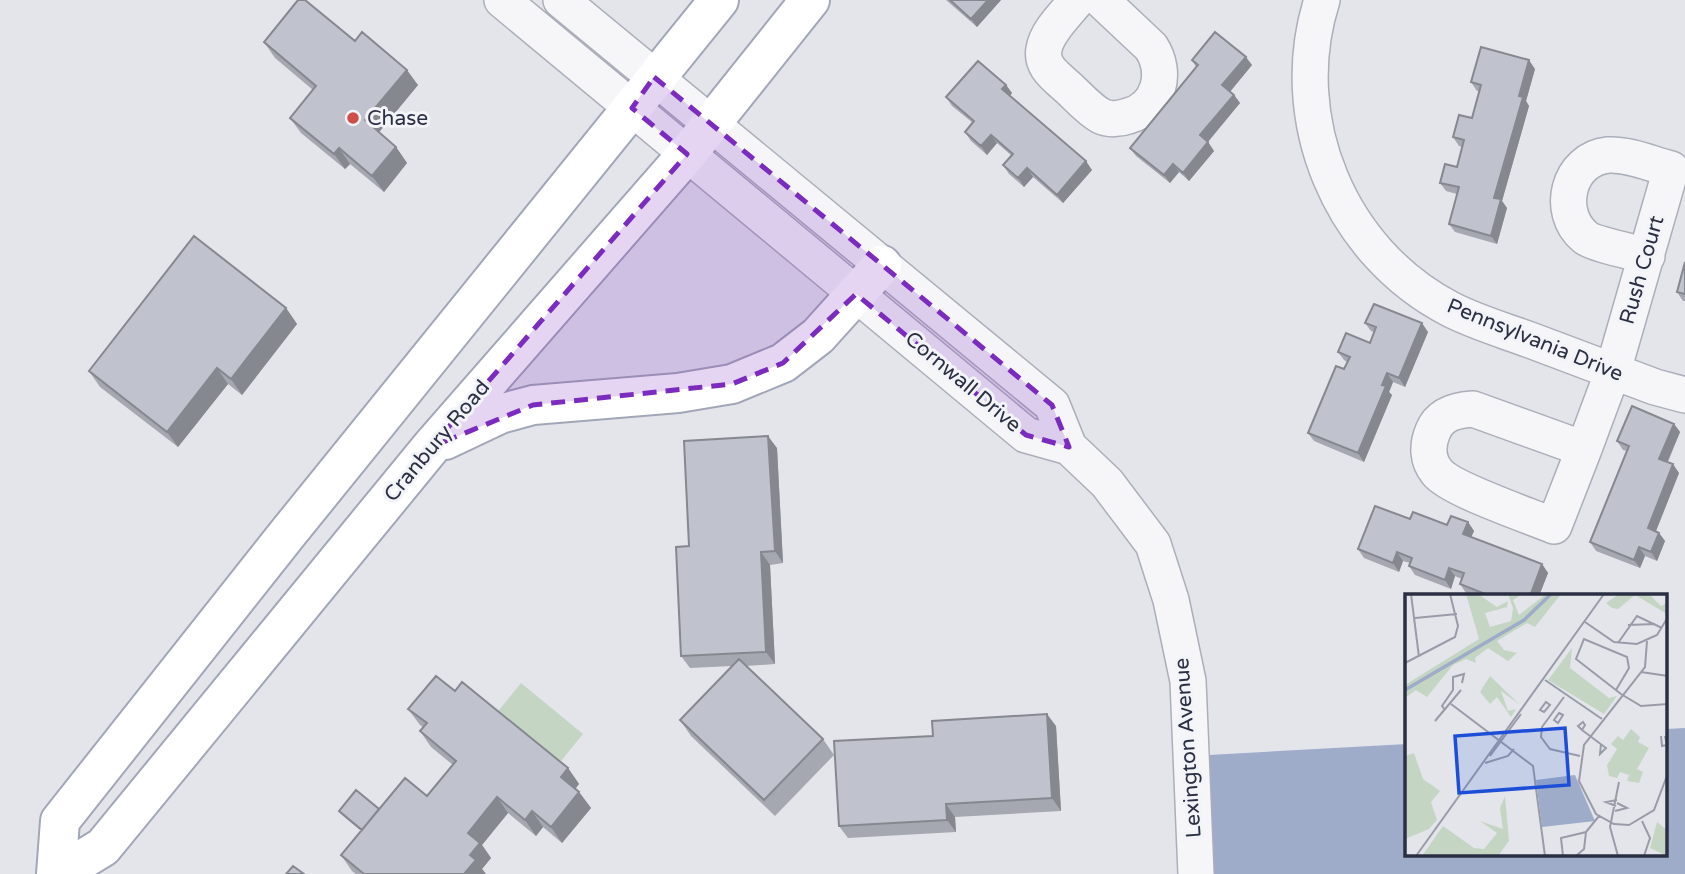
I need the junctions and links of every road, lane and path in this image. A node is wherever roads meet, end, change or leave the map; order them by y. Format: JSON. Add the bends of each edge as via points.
{"nodes":[{"id":1,"x":502,"y":0,"type":"edge"},
{"id":2,"x":561,"y":0,"type":"edge"},
{"id":3,"x":719,"y":0,"type":"edge"},
{"id":4,"x":810,"y":0,"type":"edge"},
{"id":5,"x":1077,"y":0,"type":"edge"},
{"id":6,"x":1101,"y":0,"type":"edge"},
{"id":7,"x":1322,"y":0,"type":"edge"},
{"id":8,"x":654,"y":77,"type":"junction"},
{"id":9,"x":632,"y":108,"type":"junction"},
{"id":10,"x":711,"y":124,"type":"junction"},
{"id":11,"x":687,"y":154,"type":"junction"},
{"id":12,"x":1647,"y":256,"type":"junction"},
{"id":13,"x":882,"y":265,"type":"junction"},
{"id":14,"x":856,"y":294,"type":"junction"},
{"id":15,"x":1613,"y":371,"type":"junction"},
{"id":16,"x":1685,"y":395,"type":"edge"},
{"id":17,"x":431,"y":447,"type":"junction"},
{"id":18,"x":1069,"y":447,"type":"junction"},
{"id":19,"x":1584,"y":449,"type":"dead end"},
{"id":20,"x":57,"y":874,"type":"edge"},
{"id":21,"x":1196,"y":874,"type":"edge"}],
"edges":[{"from":1,"to":9,"type":"street","name":"Cornwall Drive"},
{"from":2,"to":8,"type":"street","name":"Cornwall Drive"},
{"from":3,"to":8,"type":"main road","name":"Cranbury Road"},
{"from":4,"to":10,"type":"main road","name":"Cranbury Road"},
{"from":5,"to":6,"type":"street","via":[[1051,33],[1044,59],[1048,70],[1102,116],[1119,119],[1148,106],[1161,73],[1151,47]]},
{"from":7,"to":15,"type":"street","name":"Pennsylvania Drive","via":[[1310,64],[1313,118],[1327,171],[1367,241],[1406,280],[1452,310]]},
{"from":8,"to":9,"type":"main road","name":"Cranbury Road"},
{"from":8,"to":10,"type":"street","name":"Cornwall Drive"},
{"from":9,"to":11,"type":"street","name":"Cornwall Drive"},
{"from":9,"to":20,"type":"main road","name":"Cranbury Road","via":[[60,821]]},
{"from":10,"to":11,"type":"main road","name":"Cranbury Road"},
{"from":10,"to":13,"type":"street","name":"Cornwall Drive"},
{"from":11,"to":14,"type":"street","name":"Cornwall Drive"},
{"from":11,"to":17,"type":"main road","name":"Cranbury Road"},
{"from":12,"to":12,"type":"street","name":"Rush Court","via":[[1586,239],[1574,224],[1568,196],[1572,182],[1591,161],[1622,155],[1671,169]]},
{"from":12,"to":15,"type":"street","name":"Rush Court"},
{"from":13,"to":14,"type":"main road"},
{"from":13,"to":18,"type":"street","name":"Cornwall Drive","via":[[1052,405]]},
{"from":14,"to":17,"type":"main road","via":[[818,336],[783,363],[732,384],[533,405],[500,414]]},
{"from":14,"to":18,"type":"street","name":"Cornwall Drive","via":[[1026,435]]},
{"from":15,"to":16,"type":"street","name":"Pennsylvania Drive"},
{"from":15,"to":19,"type":"street","name":"Rush Court"},
{"from":17,"to":20,"type":"main road","name":"Cranbury Road","via":[[103,847]]},
{"from":18,"to":21,"type":"street","name":"Lexington Avenue","via":[[1107,482],[1153,544],[1171,600],[1188,681]]}]}
